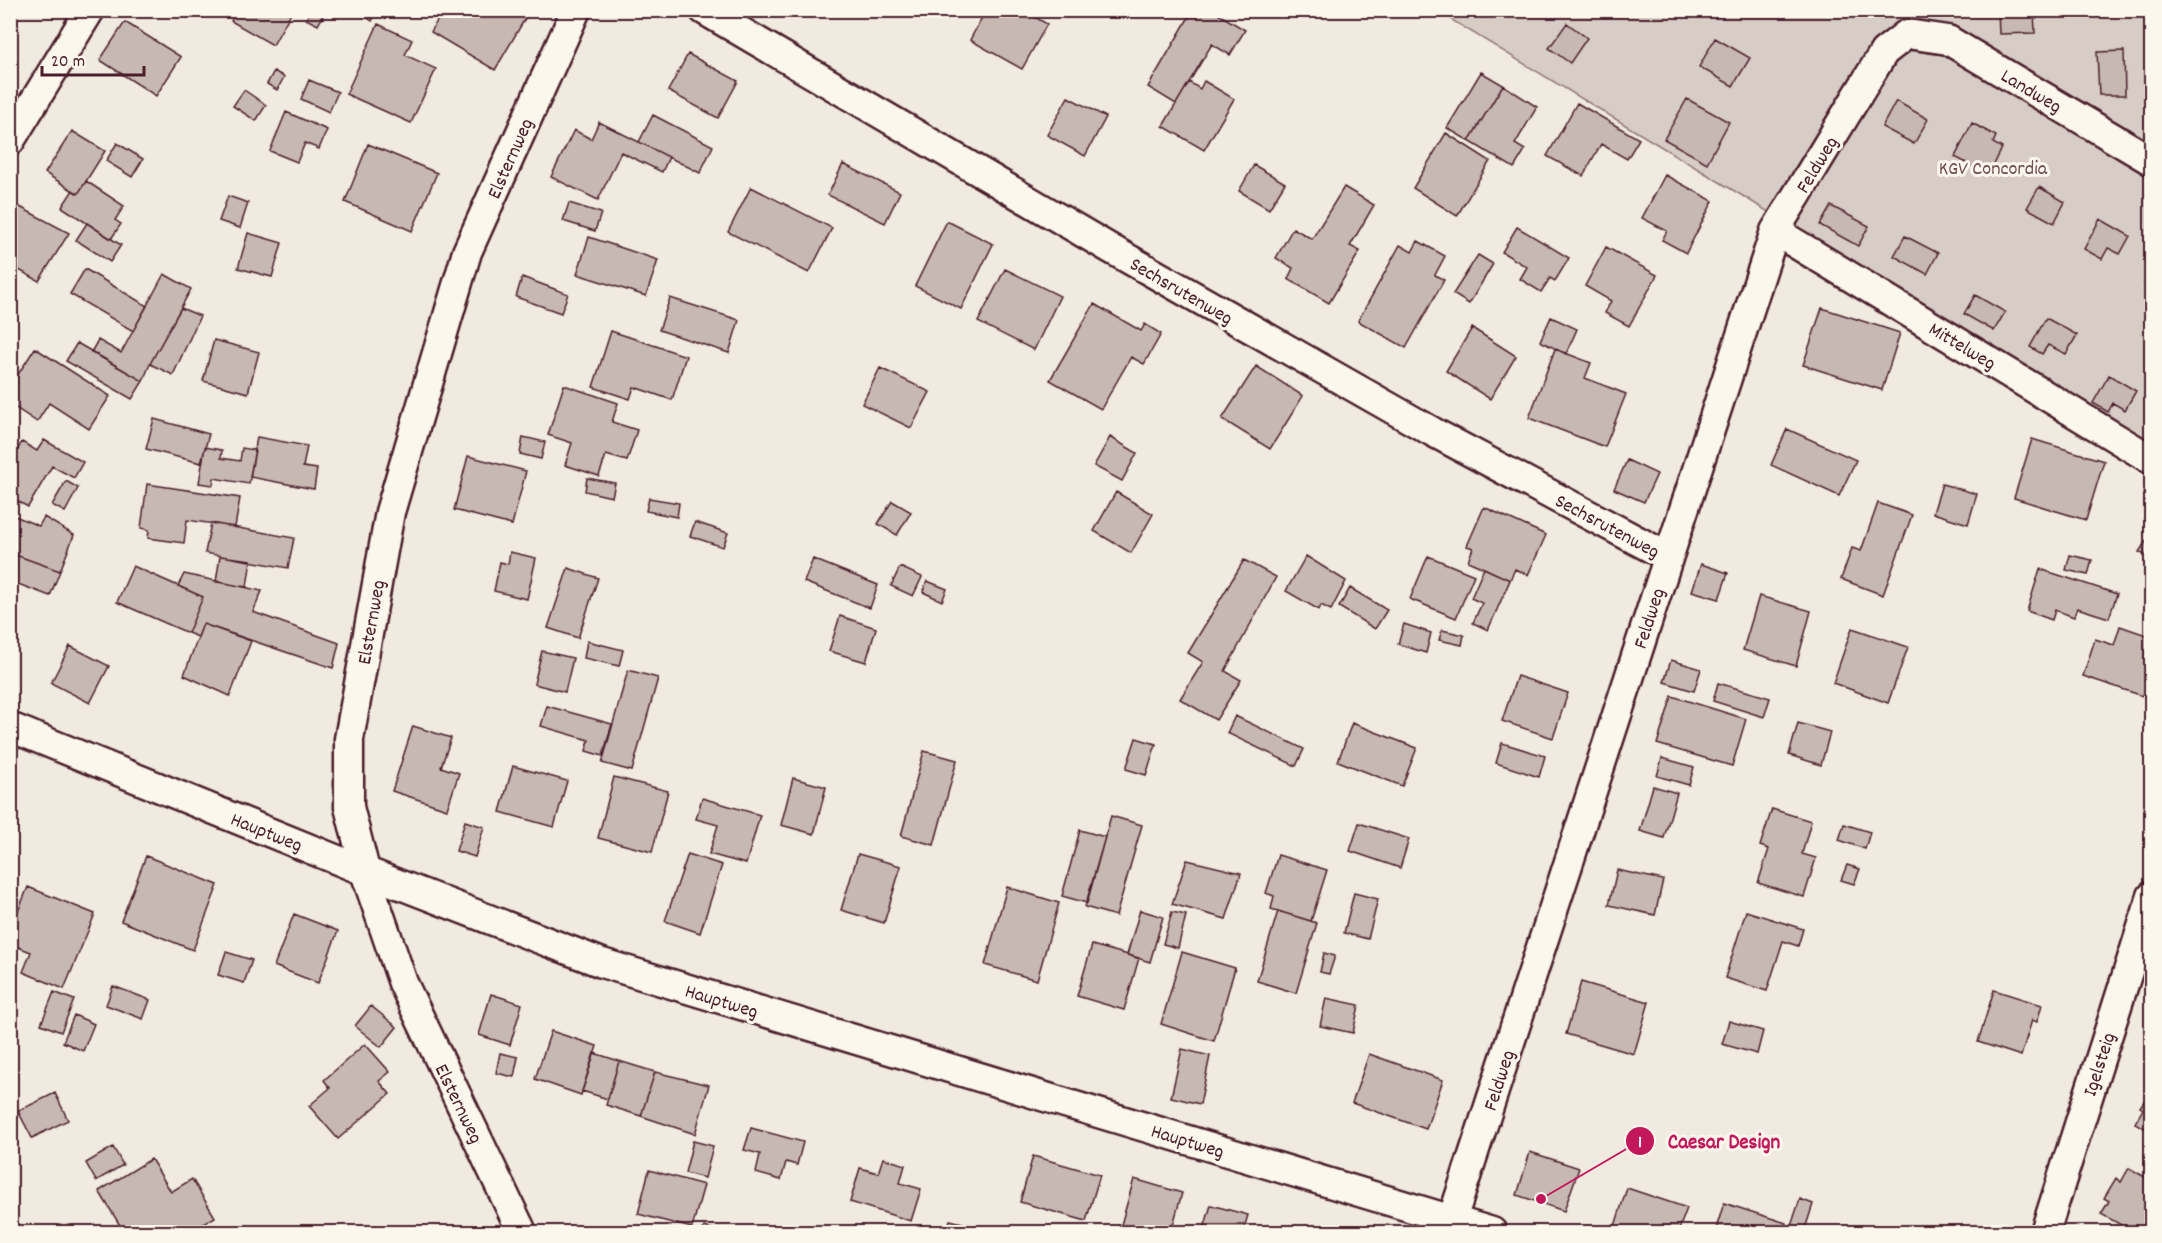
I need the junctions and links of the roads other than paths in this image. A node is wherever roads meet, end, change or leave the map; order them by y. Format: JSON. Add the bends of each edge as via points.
{"nodes":[{"id":1,"x":90,"y":10,"type":"edge"},
{"id":2,"x":576,"y":10,"type":"edge"},
{"id":3,"x":704,"y":10,"type":"edge"},
{"id":4,"x":1907,"y":34,"type":"joint"},
{"id":5,"x":10,"y":141,"type":"edge"},
{"id":6,"x":2151,"y":161,"type":"edge"},
{"id":7,"x":1775,"y":231,"type":"junction"},
{"id":8,"x":2151,"y":460,"type":"edge"},
{"id":9,"x":1668,"y":557,"type":"junction"},
{"id":10,"x":10,"y":727,"type":"edge"},
{"id":11,"x":367,"y":872,"type":"junction"},
{"id":12,"x":2151,"y":896,"type":"edge"},
{"id":13,"x":1450,"y":1226,"type":"edge"},
{"id":14,"x":522,"y":1233,"type":"edge"},
{"id":15,"x":1492,"y":1233,"type":"edge"},
{"id":16,"x":2045,"y":1233,"type":"edge"}],
"edges":[{"from":1,"to":5,"type":"street"},
{"from":2,"to":11,"type":"street","name":"Elsternweg","via":[[467,252],[390,512],[349,739],[349,807]]},
{"from":3,"to":9,"type":"street","name":"Sechsrutenweg","via":[[1432,432]]},
{"from":4,"to":6,"type":"street","name":"Landweg","via":[[1948,39]]},
{"from":4,"to":7,"type":"street","name":"Feldweg","via":[[1884,52]]},
{"from":7,"to":8,"type":"street","name":"Mittelweg"},
{"from":7,"to":9,"type":"street","name":"Feldweg"},
{"from":9,"to":13,"type":"street","name":"Feldweg"},
{"from":10,"to":11,"type":"street","name":"Hauptweg"},
{"from":11,"to":13,"type":"street","name":"Hauptweg","via":[[602,963]]},
{"from":11,"to":14,"type":"street","name":"Elsternweg","via":[[403,983]]},
{"from":12,"to":16,"type":"street","name":"Igelsteig"},
{"from":13,"to":15,"type":"street","name":"Hauptweg"}]}
